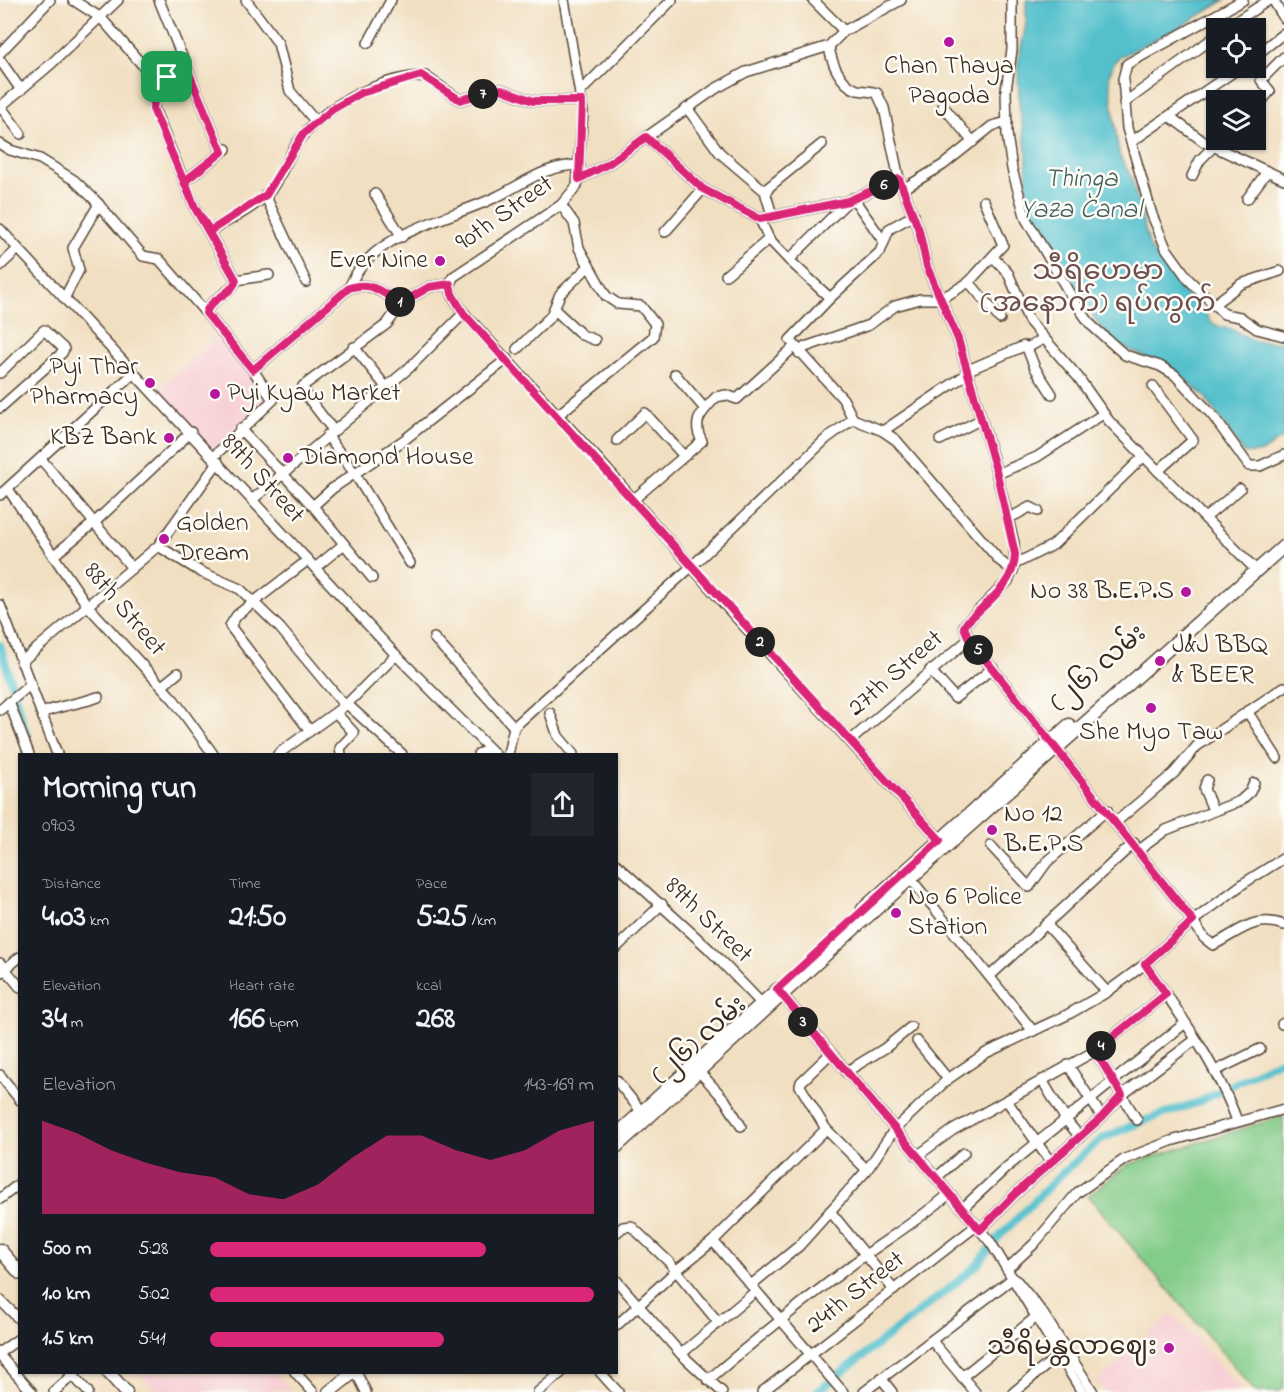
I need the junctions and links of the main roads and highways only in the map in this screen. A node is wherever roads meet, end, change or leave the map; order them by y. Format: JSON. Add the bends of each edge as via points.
{"nodes":[{"id":1,"x":1284,"y":536,"type":"edge"},
{"id":2,"x":1284,"y":546,"type":"edge"},
{"id":3,"x":1254,"y":568,"type":"junction"},
{"id":4,"x":645,"y":1116,"type":"junction"},
{"id":5,"x":618,"y":1134,"type":"edge"},
{"id":6,"x":618,"y":1145,"type":"edge"},
{"id":7,"x":0,"y":1250,"type":"edge"},
{"id":8,"x":18,"y":1271,"type":"edge"},
{"id":9,"x":110,"y":1374,"type":"edge"},
{"id":10,"x":352,"y":1374,"type":"edge"},
{"id":11,"x":126,"y":1392,"type":"edge"},
{"id":12,"x":329,"y":1392,"type":"edge"}],
"edges":[{"from":1,"to":3,"type":"main road","name":"(၂၆) လမ်း"},
{"from":2,"to":3,"type":"main road","name":"(၂၆) လမ်း"},
{"from":3,"to":4,"type":"main road","name":"(၂၆) လမ်း","via":[[943,843]]},
{"from":4,"to":5,"type":"main road","name":"(၂၆) လမ်း"},
{"from":4,"to":6,"type":"main road","name":"(၂၆) လမ်း"},
{"from":7,"to":8,"type":"main road"},
{"from":9,"to":11,"type":"main road"},
{"from":10,"to":12,"type":"main road"}]}
